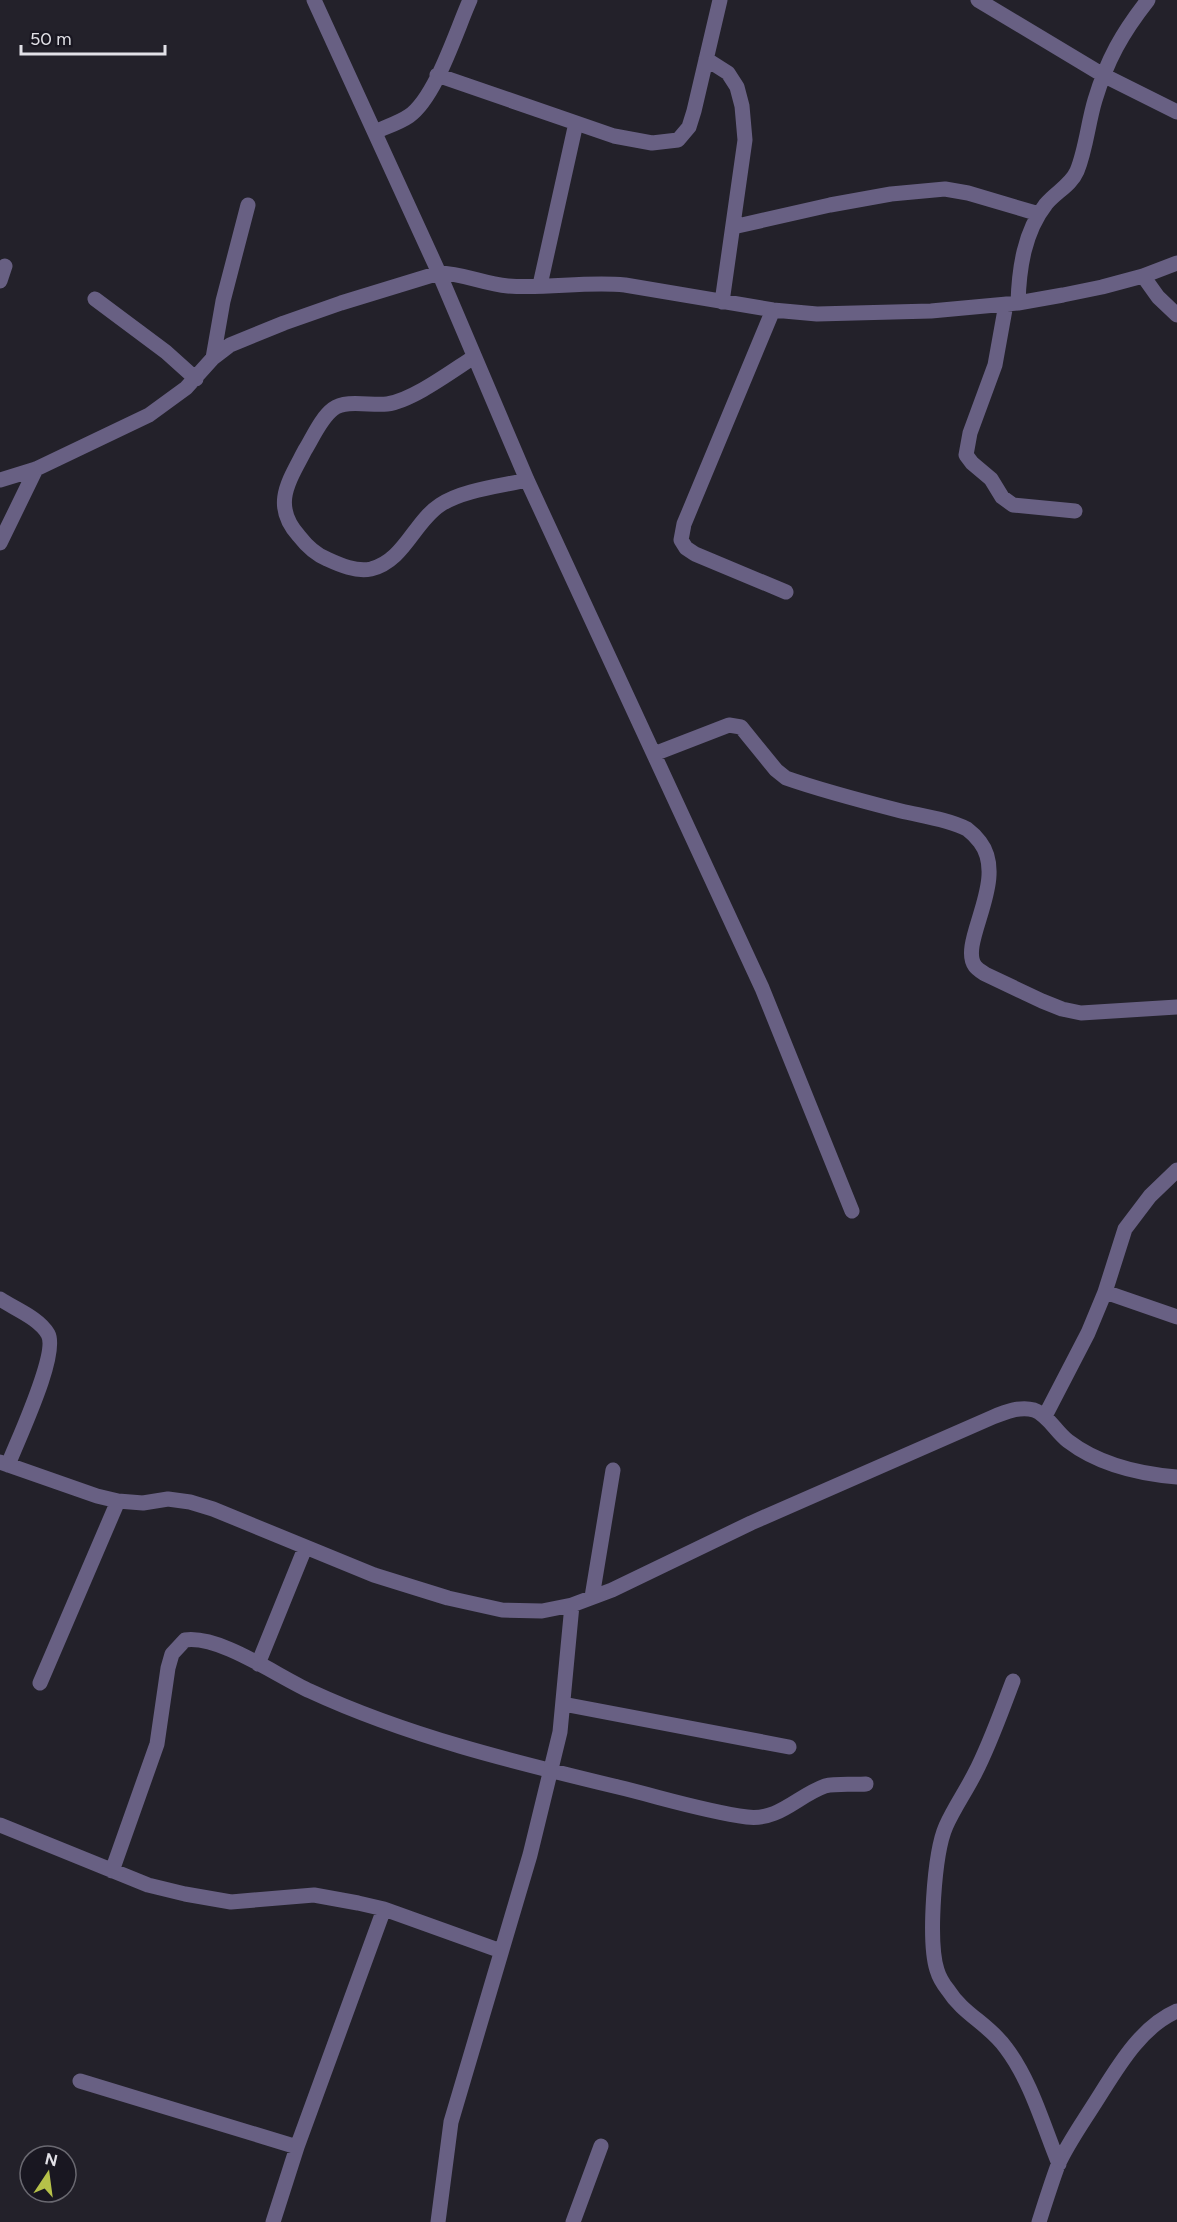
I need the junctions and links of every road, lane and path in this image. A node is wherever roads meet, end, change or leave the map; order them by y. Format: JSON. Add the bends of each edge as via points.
{"nodes":[{"id":1,"x":314,"y":0,"type":"edge"},
{"id":2,"x":470,"y":0,"type":"edge"},
{"id":3,"x":720,"y":0,"type":"edge"},
{"id":4,"x":978,"y":0,"type":"edge"},
{"id":5,"x":1148,"y":0,"type":"edge"},
{"id":6,"x":706,"y":59,"type":"junction"},
{"id":7,"x":437,"y":75,"type":"junction"},
{"id":8,"x":1104,"y":75,"type":"junction"},
{"id":9,"x":1177,"y":112,"type":"edge"},
{"id":10,"x":576,"y":123,"type":"junction"},
{"id":11,"x":375,"y":132,"type":"junction"},
{"id":12,"x":248,"y":205,"type":"dead end"},
{"id":13,"x":1039,"y":214,"type":"junction"},
{"id":14,"x":733,"y":227,"type":"junction"},
{"id":15,"x":1177,"y":263,"type":"edge"},
{"id":16,"x":5,"y":266,"type":"dead end"},
{"id":17,"x":439,"y":273,"type":"junction"},
{"id":18,"x":1143,"y":276,"type":"junction"},
{"id":19,"x":0,"y":281,"type":"edge"},
{"id":20,"x":540,"y":285,"type":"junction"},
{"id":21,"x":95,"y":299,"type":"dead end"},
{"id":22,"x":722,"y":302,"type":"junction"},
{"id":23,"x":1012,"y":304,"type":"junction"},
{"id":24,"x":773,"y":310,"type":"junction"},
{"id":25,"x":1177,"y":315,"type":"edge"},
{"id":26,"x":474,"y":357,"type":"junction"},
{"id":27,"x":213,"y":358,"type":"junction"},
{"id":28,"x":196,"y":379,"type":"junction"},
{"id":29,"x":36,"y":469,"type":"junction"},
{"id":30,"x":0,"y":480,"type":"edge"},
{"id":31,"x":527,"y":480,"type":"junction"},
{"id":32,"x":1075,"y":511,"type":"dead end"},
{"id":33,"x":0,"y":543,"type":"edge"},
{"id":34,"x":786,"y":592,"type":"dead end"},
{"id":35,"x":654,"y":754,"type":"junction"},
{"id":36,"x":1177,"y":1007,"type":"edge"},
{"id":37,"x":1177,"y":1170,"type":"edge"},
{"id":38,"x":852,"y":1211,"type":"dead end"},
{"id":39,"x":1105,"y":1292,"type":"junction"},
{"id":40,"x":0,"y":1299,"type":"edge"},
{"id":41,"x":1177,"y":1317,"type":"edge"},
{"id":42,"x":1045,"y":1416,"type":"junction"},
{"id":43,"x":4,"y":1463,"type":"edge"},
{"id":44,"x":613,"y":1470,"type":"dead end"},
{"id":45,"x":1177,"y":1478,"type":"edge"},
{"id":46,"x":118,"y":1501,"type":"junction"},
{"id":47,"x":305,"y":1548,"type":"junction"},
{"id":48,"x":592,"y":1598,"type":"junction"},
{"id":49,"x":572,"y":1605,"type":"junction"},
{"id":50,"x":258,"y":1664,"type":"junction"},
{"id":51,"x":1013,"y":1680,"type":"dead end"},
{"id":52,"x":40,"y":1683,"type":"dead end"},
{"id":53,"x":563,"y":1704,"type":"junction"},
{"id":54,"x":789,"y":1747,"type":"dead end"},
{"id":55,"x":551,"y":1771,"type":"junction"},
{"id":56,"x":866,"y":1784,"type":"dead end"},
{"id":57,"x":0,"y":1825,"type":"edge"},
{"id":58,"x":112,"y":1871,"type":"junction"},
{"id":59,"x":384,"y":1909,"type":"junction"},
{"id":60,"x":501,"y":1951,"type":"junction"},
{"id":61,"x":1177,"y":2011,"type":"edge"},
{"id":62,"x":80,"y":2081,"type":"dead end"},
{"id":63,"x":601,"y":2146,"type":"dead end"},
{"id":64,"x":297,"y":2147,"type":"junction"},
{"id":65,"x":1059,"y":2164,"type":"junction"},
{"id":66,"x":273,"y":2222,"type":"edge"},
{"id":67,"x":438,"y":2222,"type":"edge"},
{"id":68,"x":573,"y":2222,"type":"edge"},
{"id":69,"x":1039,"y":2222,"type":"edge"}],
"edges":[{"from":1,"to":11,"type":"street"},
{"from":2,"to":7,"type":"street"},
{"from":3,"to":6,"type":"street"},
{"from":4,"to":8,"type":"street"},
{"from":5,"to":8,"type":"street","via":[[1117,43]]},
{"from":6,"to":10,"type":"street","via":[[689,127],[678,140],[652,143]]},
{"from":6,"to":14,"type":"street","via":[[728,73],[742,106],[745,140]]},
{"from":7,"to":10,"type":"street"},
{"from":7,"to":11,"type":"street","via":[[422,104],[408,117]]},
{"from":8,"to":9,"type":"street"},
{"from":8,"to":13,"type":"street","via":[[1073,178]]},
{"from":10,"to":20,"type":"street"},
{"from":11,"to":17,"type":"street"},
{"from":12,"to":27,"type":"street"},
{"from":13,"to":14,"type":"street","via":[[968,193],[933,189],[830,205]]},
{"from":13,"to":23,"type":"street","via":[[1023,255]]},
{"from":14,"to":22,"type":"street"},
{"from":15,"to":18,"type":"street"},
{"from":16,"to":19,"type":"street"},
{"from":17,"to":20,"type":"street","via":[[508,286]]},
{"from":17,"to":26,"type":"street"},
{"from":17,"to":27,"type":"street","via":[[284,322],[230,345]]},
{"from":18,"to":23,"type":"street"},
{"from":18,"to":25,"type":"street"},
{"from":20,"to":22,"type":"street","via":[[615,284]]},
{"from":21,"to":28,"type":"street"},
{"from":22,"to":24,"type":"street"},
{"from":23,"to":24,"type":"street","via":[[875,313]]},
{"from":23,"to":32,"type":"street","via":[[966,455],[1013,505]]},
{"from":24,"to":34,"type":"street","via":[[684,524],[681,540],[695,554]]},
{"from":26,"to":31,"type":"street"},
{"from":26,"to":31,"type":"street","via":[[399,402],[334,408],[309,443],[285,489],[285,516],[303,542],[323,557],[349,567],[371,569],[396,554],[440,504],[457,496]]},
{"from":27,"to":28,"type":"street"},
{"from":28,"to":29,"type":"street","via":[[149,415]]},
{"from":29,"to":30,"type":"street"},
{"from":29,"to":33,"type":"street"},
{"from":31,"to":35,"type":"street"},
{"from":35,"to":36,"type":"street","via":[[735,724],[786,778],[968,830],[981,842],[988,860],[989,880],[973,942],[974,966],[1062,1009],[1081,1013]]},
{"from":35,"to":38,"type":"street","via":[[762,988]]},
{"from":37,"to":39,"type":"street","via":[[1150,1196],[1125,1229]]},
{"from":39,"to":41,"type":"street"},
{"from":39,"to":42,"type":"street"},
{"from":40,"to":43,"type":"street","via":[[42,1325],[51,1343],[45,1373]]},
{"from":42,"to":45,"type":"street","via":[[1066,1440],[1085,1452],[1120,1466]]},
{"from":42,"to":48,"type":"street","via":[[1023,1408],[993,1417]]},
{"from":43,"to":46,"type":"street"},
{"from":44,"to":48,"type":"street"},
{"from":46,"to":47,"type":"street","via":[[190,1502]]},
{"from":46,"to":52,"type":"street"},
{"from":47,"to":49,"type":"street","via":[[374,1575],[473,1605],[525,1612]]},
{"from":47,"to":50,"type":"street"},
{"from":48,"to":49,"type":"street"},
{"from":49,"to":53,"type":"street"},
{"from":50,"to":55,"type":"street","via":[[347,1707],[448,1742]]},
{"from":50,"to":58,"type":"street","via":[[197,1638],[185,1640],[172,1654],[157,1744]]},
{"from":51,"to":65,"type":"street","via":[[939,1849],[934,1945],[937,1970],[958,2005],[1005,2046],[1019,2067]]},
{"from":53,"to":54,"type":"street"},
{"from":53,"to":55,"type":"street"},
{"from":55,"to":56,"type":"street","via":[[748,1817],[765,1817],[781,1811],[828,1785]]},
{"from":55,"to":60,"type":"street"},
{"from":57,"to":58,"type":"street"},
{"from":58,"to":59,"type":"street","via":[[148,1885],[231,1902],[314,1895]]},
{"from":59,"to":60,"type":"street"},
{"from":59,"to":64,"type":"street"},
{"from":60,"to":67,"type":"street","via":[[451,2122]]},
{"from":61,"to":65,"type":"street","via":[[1140,2039],[1116,2070]]},
{"from":62,"to":64,"type":"street"},
{"from":63,"to":68,"type":"street"},
{"from":64,"to":66,"type":"street"},
{"from":65,"to":69,"type":"street"}]}
